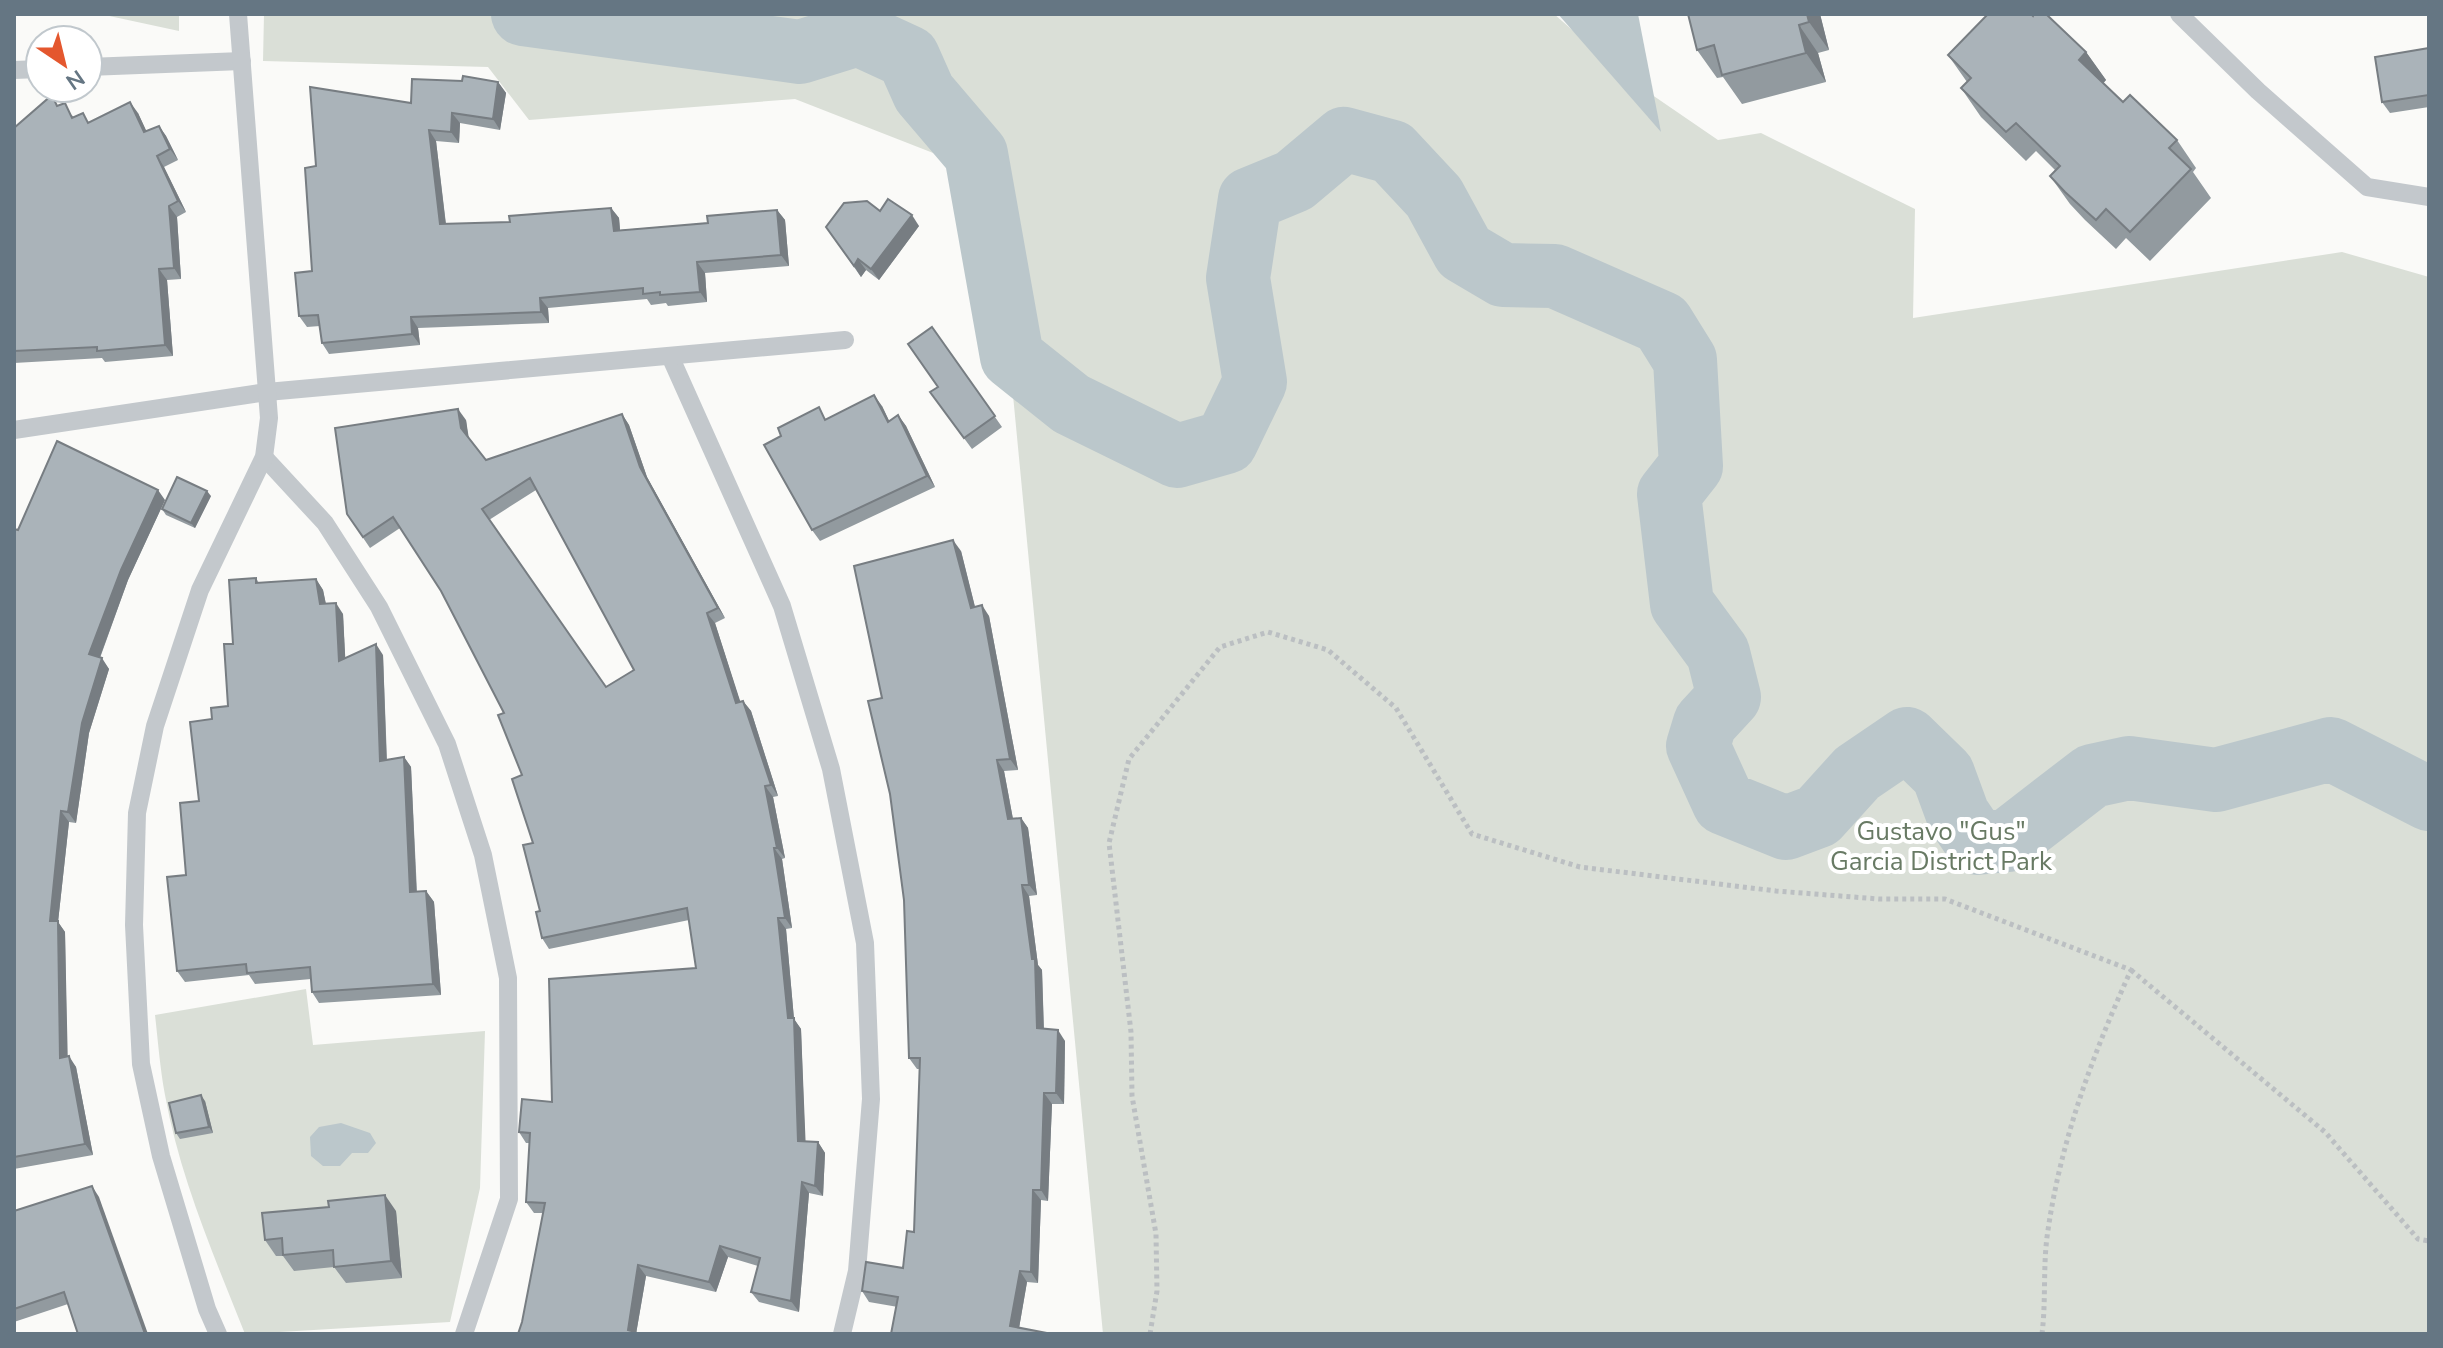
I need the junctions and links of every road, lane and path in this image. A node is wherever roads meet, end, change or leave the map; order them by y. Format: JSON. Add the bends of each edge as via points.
{"nodes":[{"id":1,"x":238,"y":14,"type":"edge"},
{"id":2,"x":2179,"y":14,"type":"edge"},
{"id":3,"x":242,"y":61,"type":"junction"},
{"id":4,"x":104,"y":66,"type":"edge"},
{"id":5,"x":2429,"y":197,"type":"edge"},
{"id":6,"x":845,"y":340,"type":"dead end"},
{"id":7,"x":670,"y":356,"type":"junction"},
{"id":8,"x":267,"y":392,"type":"junction"},
{"id":9,"x":14,"y":430,"type":"edge"},
{"id":10,"x":264,"y":457,"type":"junction"},
{"id":11,"x":2131,"y":970,"type":"junction"},
{"id":12,"x":2429,"y":1241,"type":"edge"},
{"id":13,"x":218,"y":1334,"type":"edge"},
{"id":14,"x":464,"y":1334,"type":"edge"},
{"id":15,"x":842,"y":1334,"type":"edge"},
{"id":16,"x":1150,"y":1334,"type":"edge"},
{"id":17,"x":2042,"y":1334,"type":"edge"}],
"edges":[{"from":1,"to":3,"type":"lane"},
{"from":2,"to":5,"type":"lane","via":[[2367,187]]},
{"from":3,"to":4,"type":"lane"},
{"from":3,"to":8,"type":"lane"},
{"from":6,"to":7,"type":"lane"},
{"from":7,"to":8,"type":"lane"},
{"from":7,"to":15,"type":"lane","via":[[782,606],[831,769],[865,943],[871,1099],[857,1271]]},
{"from":8,"to":9,"type":"lane"},
{"from":8,"to":10,"type":"lane"},
{"from":10,"to":13,"type":"lane","via":[[200,590],[155,726],[137,813],[134,925],[141,1064],[161,1156]]},
{"from":10,"to":14,"type":"lane","via":[[325,523],[379,607],[447,744],[483,855],[508,978],[509,1199]]},
{"from":11,"to":12,"type":"path","via":[[2325,1132],[2418,1239]]},
{"from":11,"to":16,"type":"path","via":[[1945,899],[1776,891],[1580,867],[1472,834],[1396,708],[1328,650],[1268,632],[1220,647],[1129,759],[1109,843],[1131,1032],[1132,1096],[1156,1234],[1157,1291]]},
{"from":11,"to":17,"type":"path","via":[[2093,1053],[2067,1138],[2047,1238]]}]}
